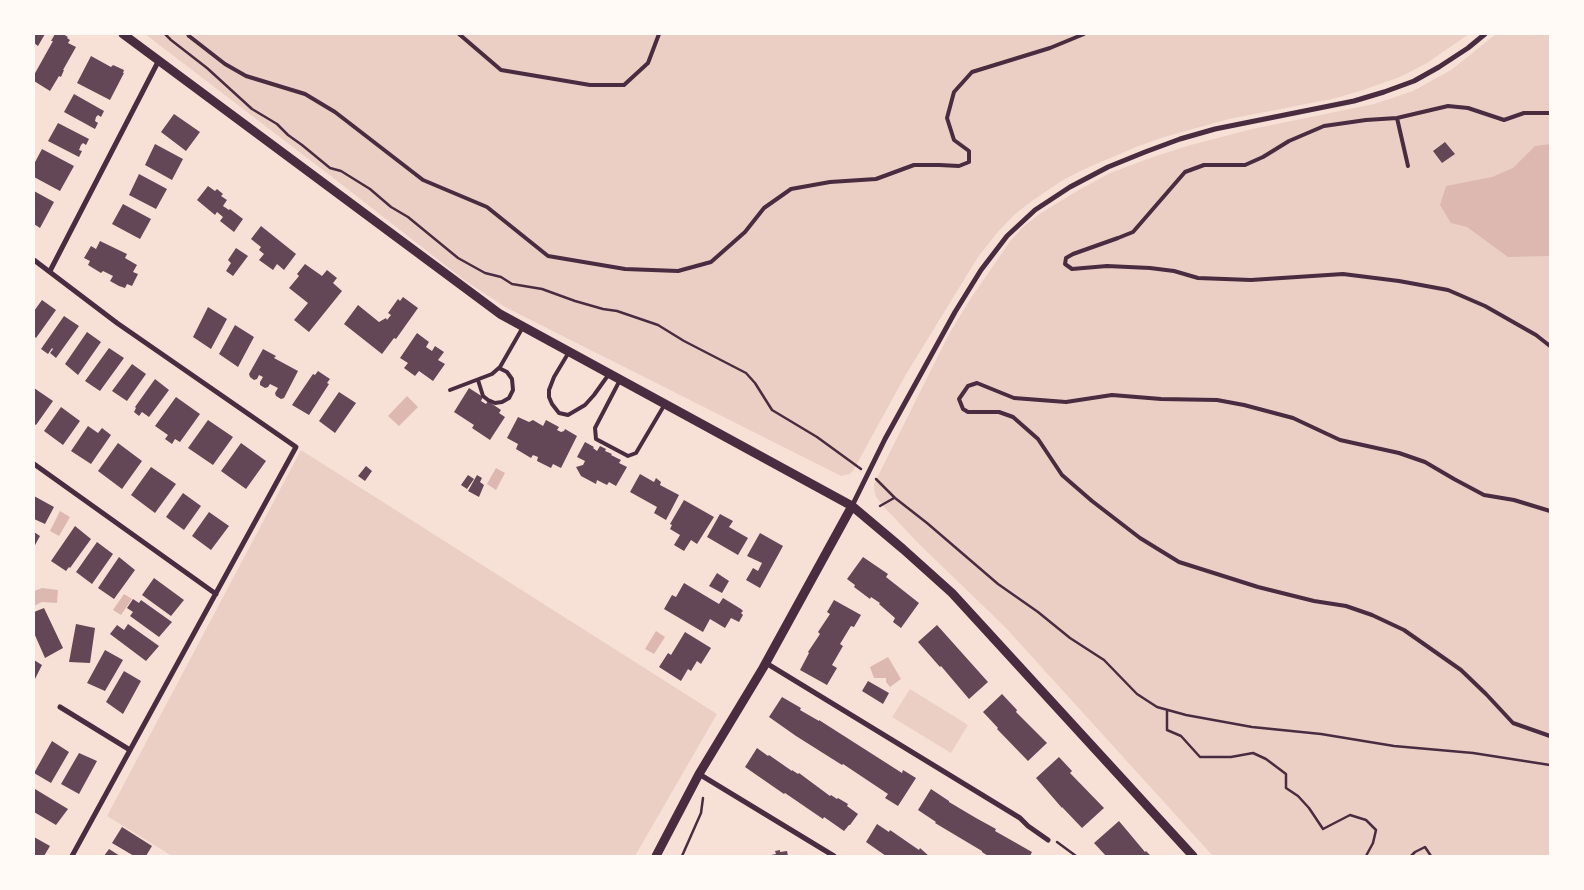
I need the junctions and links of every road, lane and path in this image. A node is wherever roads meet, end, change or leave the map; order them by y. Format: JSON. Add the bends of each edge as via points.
{"nodes":[{"id":1,"x":123,"y":34,"type":"edge"},
{"id":2,"x":166,"y":34,"type":"edge"},
{"id":3,"x":188,"y":34,"type":"edge"},
{"id":4,"x":459,"y":34,"type":"edge"},
{"id":5,"x":659,"y":34,"type":"edge"},
{"id":6,"x":1084,"y":34,"type":"edge"},
{"id":7,"x":1485,"y":34,"type":"edge"},
{"id":8,"x":160,"y":60,"type":"junction"},
{"id":9,"x":1550,"y":113,"type":"edge"},
{"id":10,"x":1397,"y":118,"type":"junction"},
{"id":11,"x":1408,"y":166,"type":"dead end"},
{"id":12,"x":34,"y":260,"type":"edge"},
{"id":13,"x":50,"y":271,"type":"junction"},
{"id":14,"x":523,"y":327,"type":"junction"},
{"id":15,"x":1550,"y":346,"type":"edge"},
{"id":16,"x":569,"y":352,"type":"junction"},
{"id":17,"x":499,"y":368,"type":"junction"},
{"id":18,"x":609,"y":374,"type":"junction"},
{"id":19,"x":478,"y":380,"type":"junction"},
{"id":20,"x":620,"y":380,"type":"junction"},
{"id":21,"x":450,"y":390,"type":"dead end"},
{"id":22,"x":665,"y":404,"type":"junction"},
{"id":23,"x":34,"y":464,"type":"edge"},
{"id":24,"x":854,"y":464,"type":"dead end"},
{"id":25,"x":876,"y":479,"type":"dead end"},
{"id":26,"x":894,"y":498,"type":"junction"},
{"id":27,"x":852,"y":506,"type":"junction"},
{"id":28,"x":880,"y":506,"type":"dead end"},
{"id":29,"x":1550,"y":511,"type":"edge"},
{"id":30,"x":216,"y":594,"type":"junction"},
{"id":31,"x":766,"y":664,"type":"junction"},
{"id":32,"x":60,"y":707,"type":"dead end"},
{"id":33,"x":1166,"y":711,"type":"junction"},
{"id":34,"x":1550,"y":736,"type":"edge"},
{"id":35,"x":130,"y":750,"type":"junction"},
{"id":36,"x":1550,"y":765,"type":"edge"},
{"id":37,"x":699,"y":774,"type":"junction"},
{"id":38,"x":704,"y":798,"type":"dead end"},
{"id":39,"x":1051,"y":840,"type":"joint"},
{"id":40,"x":72,"y":856,"type":"edge"},
{"id":41,"x":656,"y":856,"type":"edge"},
{"id":42,"x":682,"y":856,"type":"edge"},
{"id":43,"x":834,"y":856,"type":"edge"},
{"id":44,"x":1076,"y":856,"type":"edge"},
{"id":45,"x":1193,"y":856,"type":"edge"},
{"id":46,"x":1366,"y":856,"type":"edge"},
{"id":47,"x":1412,"y":856,"type":"edge"},
{"id":48,"x":1431,"y":856,"type":"edge"}],
"edges":[{"from":1,"to":8,"type":"street"},
{"from":2,"to":24,"type":"path","via":[[252,109],[277,124],[330,168],[370,189],[458,258],[485,274],[501,277],[512,284],[658,325],[746,373],[772,410]]},
{"from":3,"to":6,"type":"lane","via":[[246,76],[305,94],[335,112],[423,180],[487,207],[548,256],[625,269],[678,271],[711,262],[745,232],[764,208],[791,189],[830,182],[876,180],[914,166],[959,166],[969,162],[969,151],[954,140],[947,118],[954,92],[972,72]]},
{"from":4,"to":5,"type":"lane","via":[[501,70],[590,86],[624,85],[648,63]]},
{"from":7,"to":27,"type":"street","via":[[1439,67],[1406,84],[1354,101],[1180,139],[1108,167],[1035,210],[1007,236],[955,312]]},
{"from":8,"to":13,"type":"street"},
{"from":8,"to":14,"type":"street","via":[[500,314]]},
{"from":9,"to":10,"type":"lane","via":[[1524,113],[1504,120],[1468,108],[1448,106]]},
{"from":10,"to":11,"type":"lane"},
{"from":10,"to":15,"type":"lane","via":[[1324,126],[1245,165],[1204,165],[1184,172],[1133,232],[1073,254],[1066,258],[1065,264],[1072,269],[1107,266],[1150,268],[1198,278],[1251,280],[1343,274],[1399,281],[1448,290],[1485,306]]},
{"from":12,"to":13,"type":"street"},
{"from":13,"to":30,"type":"street","via":[[117,323],[296,447]]},
{"from":14,"to":16,"type":"street"},
{"from":14,"to":17,"type":"lane"},
{"from":16,"to":18,"type":"street"},
{"from":16,"to":18,"type":"lane","via":[[549,390],[552,404],[559,413],[568,415],[585,404]]},
{"from":17,"to":19,"type":"lane"},
{"from":17,"to":19,"type":"lane","via":[[512,379],[513,390],[502,402],[495,403],[483,396]]},
{"from":18,"to":20,"type":"street"},
{"from":19,"to":21,"type":"lane"},
{"from":20,"to":22,"type":"street"},
{"from":20,"to":22,"type":"lane","via":[[595,428],[596,438],[628,456],[636,454]]},
{"from":22,"to":27,"type":"street"},
{"from":23,"to":30,"type":"street"},
{"from":25,"to":26,"type":"path"},
{"from":26,"to":28,"type":"path"},
{"from":26,"to":33,"type":"path","via":[[998,584],[1104,660],[1137,694]]},
{"from":27,"to":31,"type":"street"},
{"from":27,"to":45,"type":"street","via":[[952,593]]},
{"from":29,"to":34,"type":"lane","via":[[1484,494],[1425,462],[1340,440],[1293,418],[1244,405],[1217,400],[1112,395],[1066,402],[1014,398],[977,383],[968,386],[960,399],[968,412],[999,412],[1013,417],[1038,439],[1062,475],[1140,538],[1179,562],[1258,587],[1346,606],[1404,630],[1461,670],[1513,723]]},
{"from":30,"to":35,"type":"street"},
{"from":31,"to":37,"type":"street"},
{"from":31,"to":39,"type":"street"},
{"from":32,"to":35,"type":"street"},
{"from":33,"to":36,"type":"path","via":[[1252,727]]},
{"from":33,"to":46,"type":"path","via":[[1167,730],[1181,736],[1200,757],[1231,758],[1253,753],[1286,774],[1286,788],[1309,808],[1322,828],[1350,815],[1366,820],[1376,830]]},
{"from":35,"to":40,"type":"street"},
{"from":37,"to":41,"type":"street"},
{"from":37,"to":43,"type":"street"},
{"from":38,"to":42,"type":"path","via":[[701,813]]},
{"from":39,"to":44,"type":"path"},
{"from":47,"to":48,"type":"path","via":[[1425,847]]}]}
